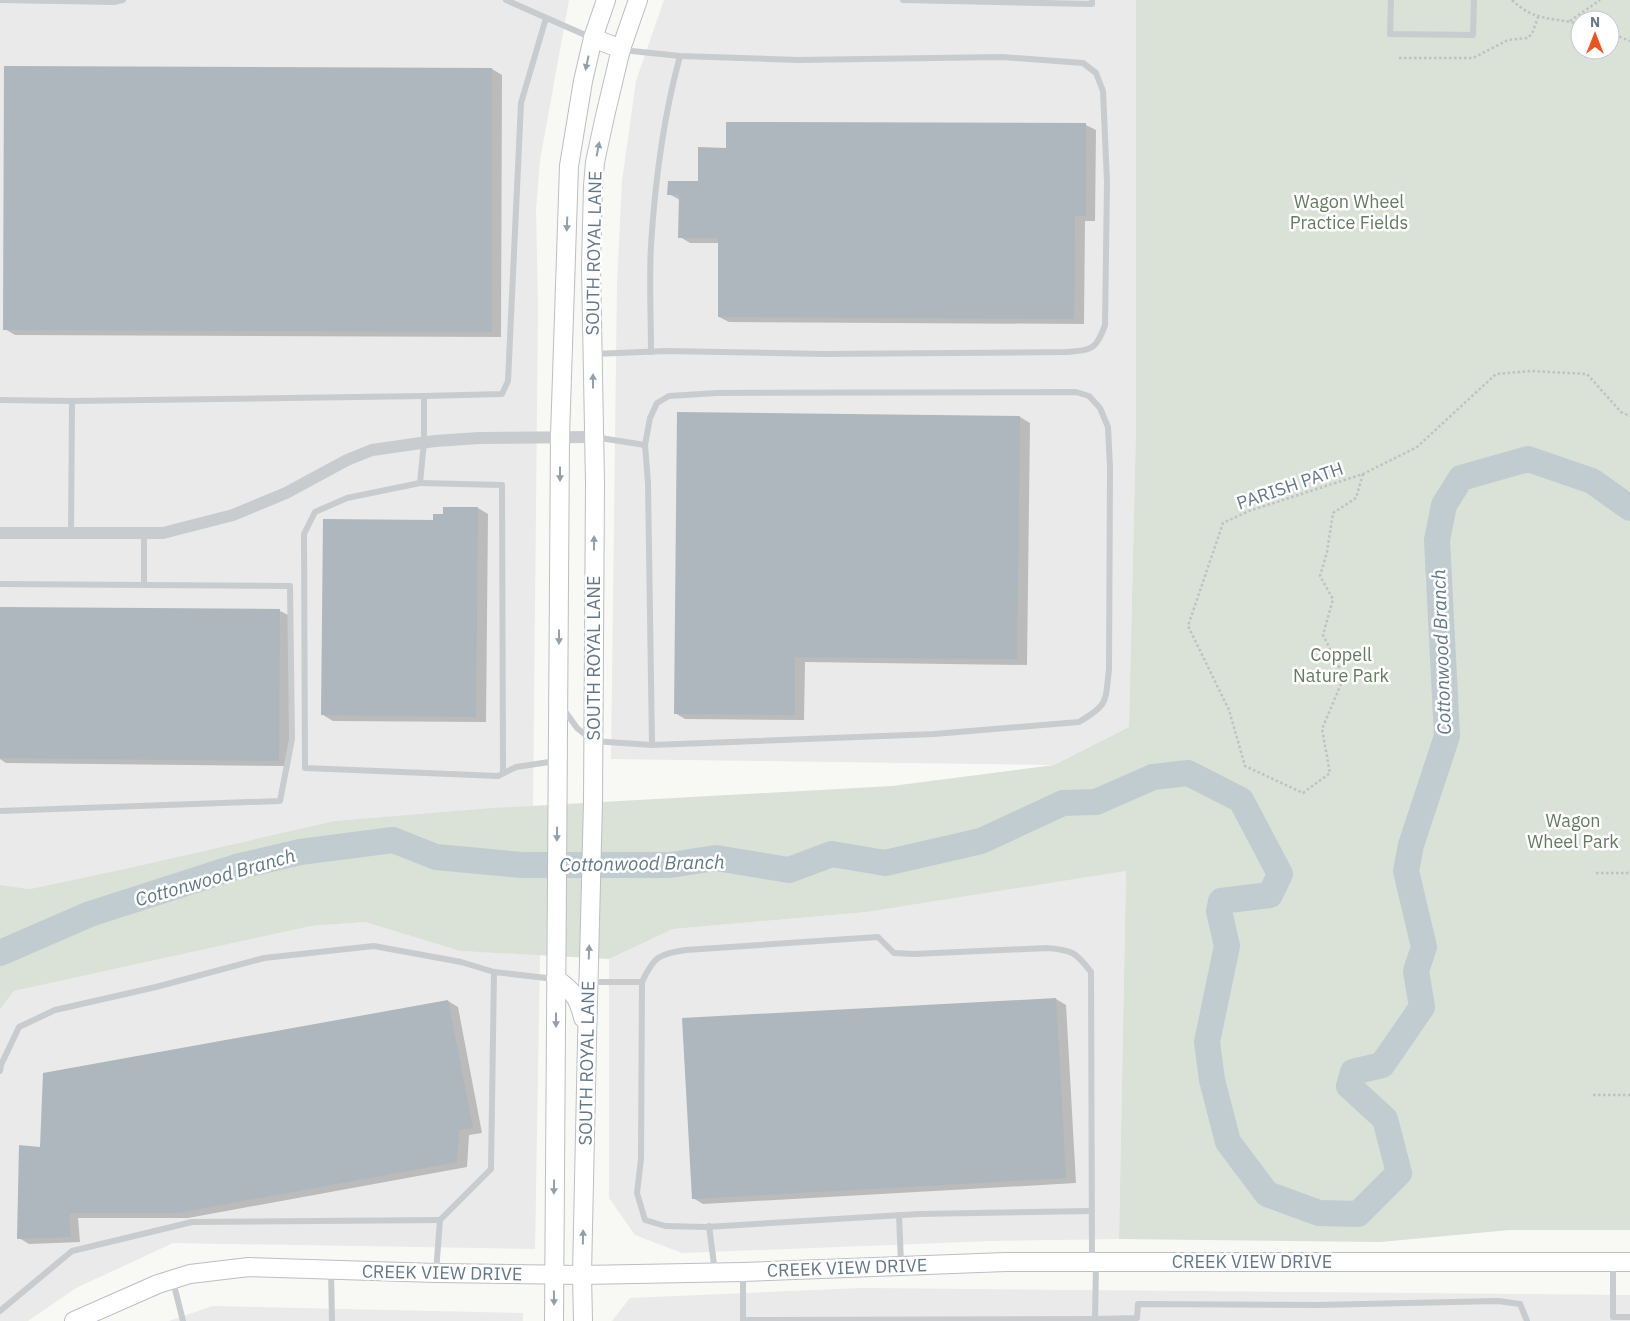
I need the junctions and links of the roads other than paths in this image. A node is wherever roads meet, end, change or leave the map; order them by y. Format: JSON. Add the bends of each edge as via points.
{"nodes":[{"id":1,"x":0,"y":0,"type":"edge"},
{"id":2,"x":123,"y":0,"type":"edge"},
{"id":3,"x":506,"y":0,"type":"edge"},
{"id":4,"x":606,"y":0,"type":"edge"},
{"id":5,"x":638,"y":0,"type":"edge"},
{"id":6,"x":903,"y":0,"type":"edge"},
{"id":7,"x":1092,"y":0,"type":"edge"},
{"id":8,"x":1391,"y":0,"type":"edge"},
{"id":9,"x":1474,"y":0,"type":"edge"},
{"id":10,"x":546,"y":18,"type":"junction"},
{"id":11,"x":592,"y":38,"type":"junction"},
{"id":12,"x":621,"y":50,"type":"junction"},
{"id":13,"x":680,"y":56,"type":"junction"},
{"id":14,"x":651,"y":352,"type":"junction"},
{"id":15,"x":592,"y":354,"type":"junction"},
{"id":16,"x":424,"y":396,"type":"junction"},
{"id":17,"x":0,"y":400,"type":"edge"},
{"id":18,"x":72,"y":401,"type":"junction"},
{"id":19,"x":560,"y":436,"type":"junction"},
{"id":20,"x":593,"y":437,"type":"junction"},
{"id":21,"x":424,"y":442,"type":"junction"},
{"id":22,"x":645,"y":445,"type":"junction"},
{"id":23,"x":420,"y":483,"type":"junction"},
{"id":24,"x":0,"y":533,"type":"edge"},
{"id":25,"x":144,"y":533,"type":"junction"},
{"id":26,"x":71,"y":534,"type":"junction"},
{"id":27,"x":0,"y":584,"type":"edge"},
{"id":28,"x":144,"y":585,"type":"junction"},
{"id":29,"x":558,"y":702,"type":"junction"},
{"id":30,"x":593,"y":741,"type":"junction"},
{"id":31,"x":652,"y":745,"type":"junction"},
{"id":32,"x":558,"y":761,"type":"junction"},
{"id":33,"x":503,"y":773,"type":"junction"},
{"id":34,"x":0,"y":811,"type":"edge"},
{"id":35,"x":494,"y":972,"type":"junction"},
{"id":36,"x":556,"y":979,"type":"junction"},
{"id":37,"x":588,"y":982,"type":"junction"},
{"id":38,"x":642,"y":982,"type":"junction"},
{"id":39,"x":587,"y":1040,"type":"junction"},
{"id":40,"x":0,"y":1071,"type":"edge"},
{"id":41,"x":1091,"y":1210,"type":"junction"},
{"id":42,"x":899,"y":1215,"type":"junction"},
{"id":43,"x":440,"y":1220,"type":"junction"},
{"id":44,"x":709,"y":1226,"type":"junction"},
{"id":45,"x":1094,"y":1262,"type":"junction"},
{"id":46,"x":1622,"y":1262,"type":"edge"},
{"id":47,"x":901,"y":1265,"type":"junction"},
{"id":48,"x":331,"y":1270,"type":"junction"},
{"id":49,"x":715,"y":1272,"type":"junction"},
{"id":50,"x":743,"y":1272,"type":"junction"},
{"id":51,"x":436,"y":1274,"type":"junction"},
{"id":52,"x":554,"y":1275,"type":"junction"},
{"id":53,"x":582,"y":1275,"type":"junction"},
{"id":54,"x":172,"y":1280,"type":"junction"},
{"id":55,"x":0,"y":1311,"type":"edge"},
{"id":56,"x":1630,"y":1317,"type":"edge"},
{"id":57,"x":1095,"y":1319,"type":"junction"},
{"id":58,"x":1613,"y":1319,"type":"edge"},
{"id":59,"x":1129,"y":1320,"type":"edge"},
{"id":60,"x":74,"y":1321,"type":"edge"},
{"id":61,"x":182,"y":1321,"type":"edge"},
{"id":62,"x":332,"y":1321,"type":"edge"},
{"id":63,"x":554,"y":1321,"type":"edge"},
{"id":64,"x":584,"y":1321,"type":"edge"},
{"id":65,"x":743,"y":1321,"type":"edge"},
{"id":66,"x":1527,"y":1321,"type":"edge"}],
"edges":[{"from":1,"to":2,"type":"lane"},
{"from":3,"to":10,"type":"lane"},
{"from":4,"to":11,"type":"main road","name":"SOUTH ROYAL LANE"},
{"from":5,"to":12,"type":"main road","name":"SOUTH ROYAL LANE"},
{"from":6,"to":7,"type":"lane","via":[[1092,4]]},
{"from":8,"to":9,"type":"lane","via":[[1390,34],[1474,34]]},
{"from":10,"to":11,"type":"lane"},
{"from":10,"to":16,"type":"lane","via":[[522,103],[508,381],[502,394]]},
{"from":11,"to":12,"type":"main road"},
{"from":11,"to":19,"type":"main road","name":"SOUTH ROYAL LANE","one_way":true,"via":[[569,166]]},
{"from":12,"to":13,"type":"lane"},
{"from":15,"to":12,"type":"main road","name":"SOUTH ROYAL LANE","one_way":true,"via":[[590,267],[595,162]]},
{"from":13,"to":14,"type":"lane","via":[[659,157],[651,246]]},
{"from":13,"to":14,"type":"lane","via":[[798,60],[1002,57],[1083,63],[1096,73],[1103,91],[1107,182],[1105,325],[1100,341],[1088,350],[1066,352]]},
{"from":14,"to":15,"type":"lane"},
{"from":20,"to":15,"type":"main road","name":"SOUTH ROYAL LANE","one_way":true},
{"from":16,"to":18,"type":"lane"},
{"from":16,"to":21,"type":"lane"},
{"from":17,"to":18,"type":"lane"},
{"from":18,"to":26,"type":"lane"},
{"from":19,"to":20,"type":"street"},
{"from":19,"to":21,"type":"street"},
{"from":19,"to":29,"type":"main road","name":"SOUTH ROYAL LANE","one_way":true},
{"from":20,"to":22,"type":"lane"},
{"from":30,"to":20,"type":"main road","name":"SOUTH ROYAL LANE","one_way":true},
{"from":21,"to":23,"type":"lane"},
{"from":21,"to":25,"type":"street","via":[[372,450],[233,515],[163,533]]},
{"from":22,"to":31,"type":"lane"},
{"from":22,"to":31,"type":"lane","via":[[650,418],[657,403],[669,396],[717,393],[1076,392],[1089,396],[1100,408],[1108,427],[1110,468],[1108,669],[1105,699],[1099,710],[1078,722],[934,734]]},
{"from":23,"to":33,"type":"lane","via":[[502,485]]},
{"from":23,"to":33,"type":"lane","via":[[347,498],[315,512],[304,534],[305,768],[498,776]]},
{"from":24,"to":26,"type":"street"},
{"from":25,"to":26,"type":"street"},
{"from":25,"to":28,"type":"lane"},
{"from":27,"to":28,"type":"lane"},
{"from":28,"to":34,"type":"lane","via":[[290,586],[292,739],[280,801]]},
{"from":29,"to":30,"type":"lane","via":[[576,728]]},
{"from":29,"to":32,"type":"main road","name":"SOUTH ROYAL LANE"},
{"from":30,"to":31,"type":"lane"},
{"from":37,"to":30,"type":"main road","name":"SOUTH ROYAL LANE","one_way":true},
{"from":32,"to":33,"type":"lane","via":[[516,767]]},
{"from":32,"to":36,"type":"main road","name":"SOUTH ROYAL LANE","one_way":true},
{"from":35,"to":36,"type":"lane"},
{"from":35,"to":40,"type":"lane","via":[[461,962],[374,946],[264,958],[55,1010],[19,1027]]},
{"from":35,"to":43,"type":"lane","via":[[491,1169]]},
{"from":36,"to":39,"type":"main road","via":[[571,989],[580,1005]]},
{"from":36,"to":52,"type":"main road","name":"SOUTH ROYAL LANE","one_way":true},
{"from":37,"to":38,"type":"lane"},
{"from":37,"to":39,"type":"main road","name":"SOUTH ROYAL LANE"},
{"from":38,"to":41,"type":"lane","via":[[651,964],[665,953],[696,949],[878,938],[894,953],[1067,949],[1081,958],[1091,972]]},
{"from":38,"to":44,"type":"lane","via":[[641,1159],[637,1193],[645,1220],[665,1226]]},
{"from":53,"to":39,"type":"main road","name":"SOUTH ROYAL LANE","one_way":true},
{"from":41,"to":42,"type":"lane"},
{"from":41,"to":45,"type":"lane"},
{"from":42,"to":44,"type":"lane"},
{"from":42,"to":47,"type":"lane"},
{"from":43,"to":51,"type":"lane"},
{"from":43,"to":55,"type":"lane","via":[[192,1222],[72,1251]]},
{"from":44,"to":49,"type":"lane"},
{"from":45,"to":46,"type":"main road","name":"CREEK VIEW DRIVE"},
{"from":45,"to":47,"type":"main road","name":"CREEK VIEW DRIVE"},
{"from":45,"to":57,"type":"lane"},
{"from":46,"to":58,"type":"lane"},
{"from":47,"to":50,"type":"main road","name":"CREEK VIEW DRIVE"},
{"from":48,"to":51,"type":"main road","name":"CREEK VIEW DRIVE"},
{"from":48,"to":54,"type":"main road","name":"CREEK VIEW DRIVE","via":[[249,1267],[190,1274]]},
{"from":48,"to":62,"type":"lane"},
{"from":49,"to":50,"type":"main road","name":"CREEK VIEW DRIVE"},
{"from":49,"to":53,"type":"main road","name":"CREEK VIEW DRIVE"},
{"from":50,"to":65,"type":"lane"},
{"from":51,"to":52,"type":"main road","name":"CREEK VIEW DRIVE"},
{"from":52,"to":53,"type":"main road","name":"CREEK VIEW DRIVE"},
{"from":52,"to":63,"type":"main road","name":"SOUTH ROYAL LANE","one_way":true},
{"from":53,"to":64,"type":"main road","name":"SOUTH ROYAL LANE"},
{"from":54,"to":60,"type":"main road","name":"CREEK VIEW DRIVE"},
{"from":54,"to":61,"type":"lane"},
{"from":56,"to":58,"type":"lane"},
{"from":57,"to":59,"type":"lane"},
{"from":57,"to":65,"type":"lane"},
{"from":59,"to":66,"type":"lane","via":[[1137,1318],[1138,1304],[1318,1305],[1498,1300],[1520,1304]]}]}
